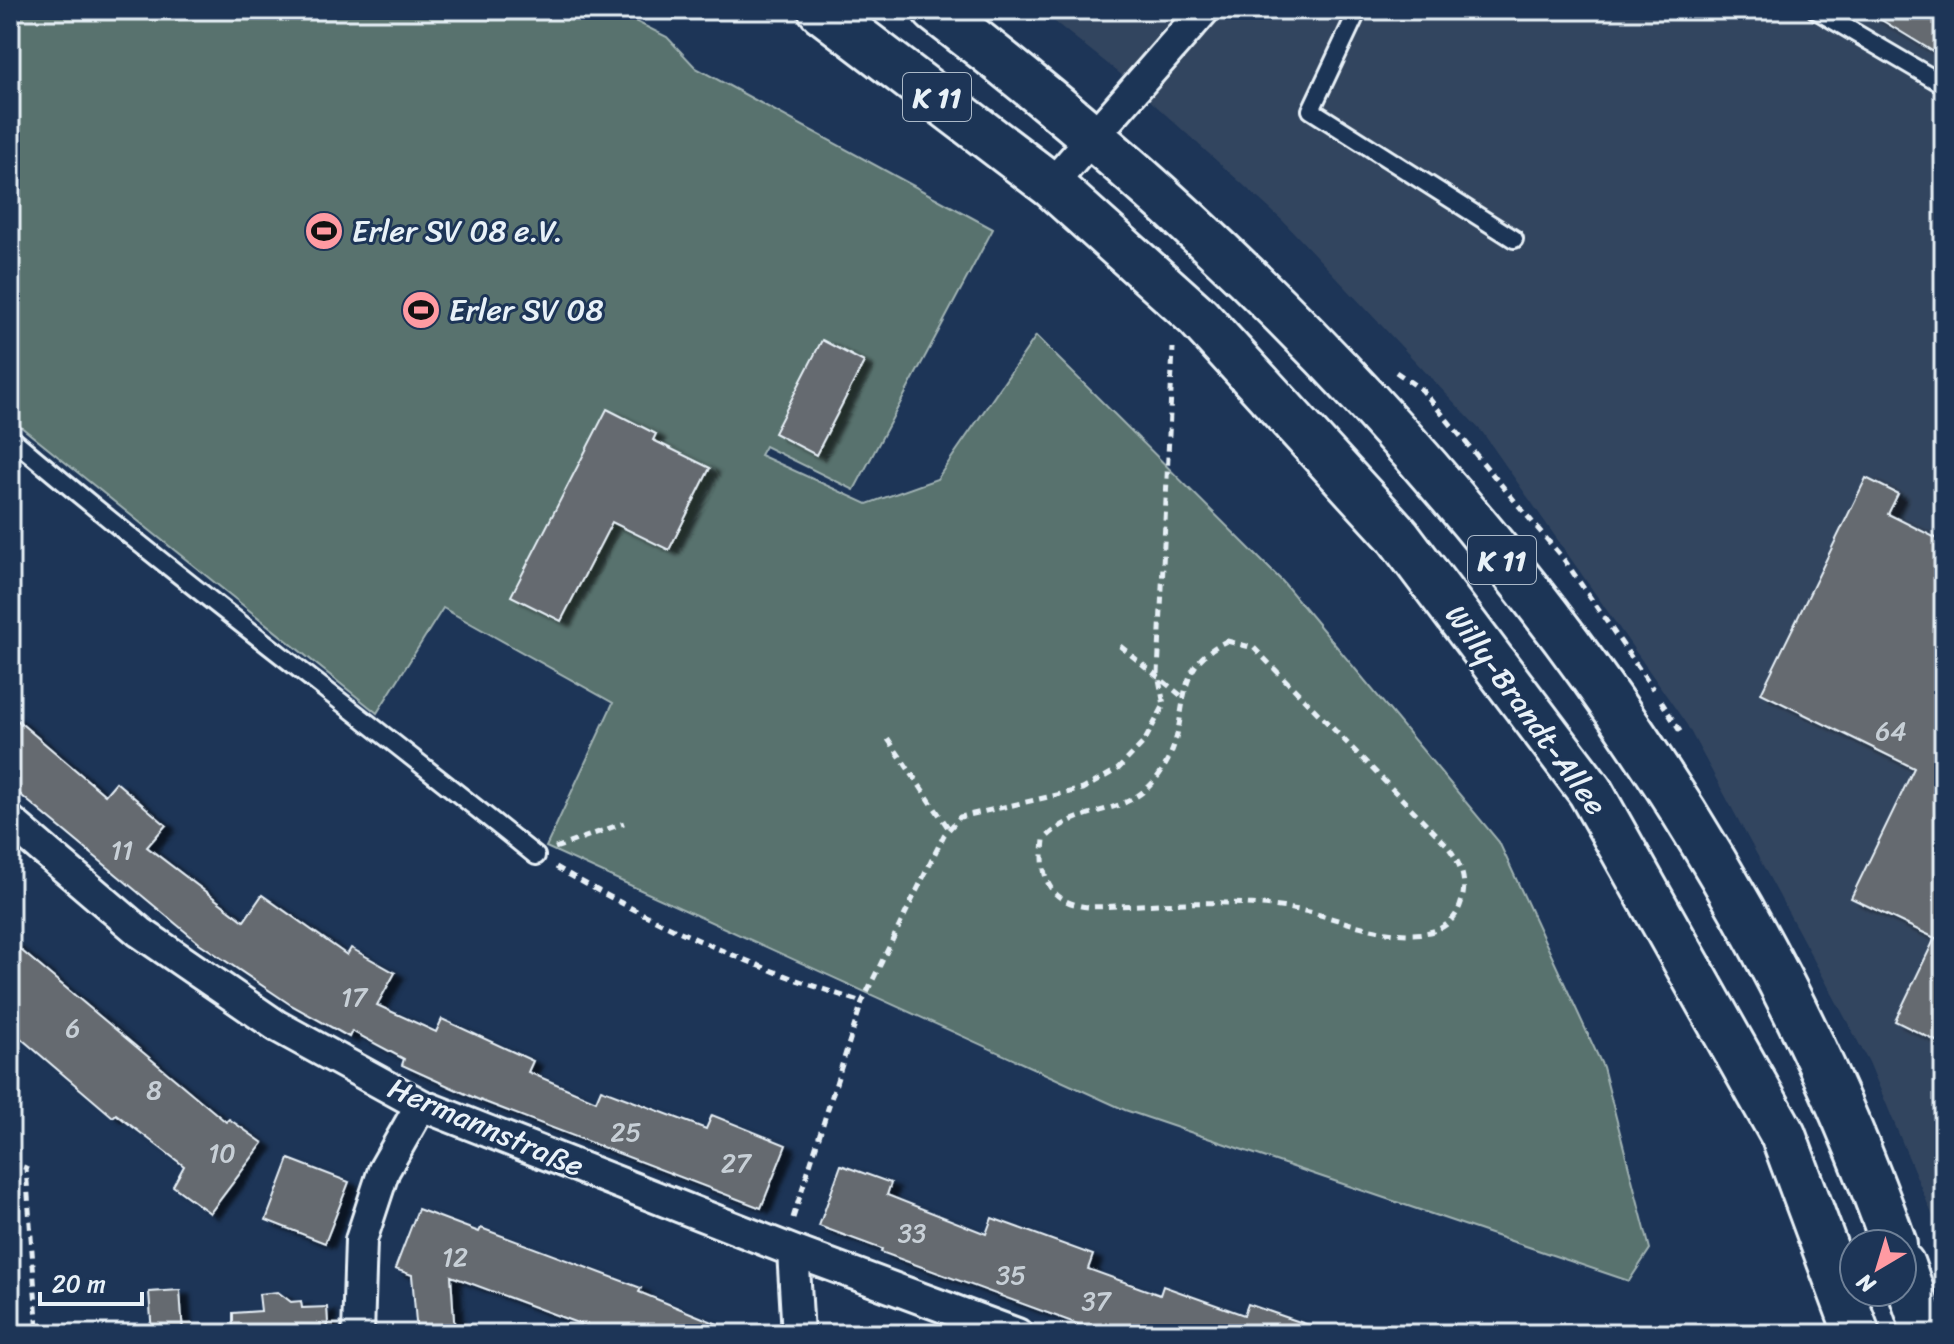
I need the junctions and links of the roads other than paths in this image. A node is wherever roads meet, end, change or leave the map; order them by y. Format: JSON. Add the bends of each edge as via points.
{"nodes":[{"id":1,"x":821,"y":10,"type":"edge"},
{"id":2,"x":935,"y":10,"type":"edge"},
{"id":3,"x":1204,"y":10,"type":"edge"},
{"id":4,"x":1358,"y":10,"type":"edge"},
{"id":5,"x":1816,"y":10,"type":"edge"},
{"id":6,"x":1944,"y":85,"type":"edge"},
{"id":7,"x":1094,"y":138,"type":"junction"},
{"id":8,"x":1051,"y":185,"type":"junction"},
{"id":9,"x":1514,"y":239,"type":"dead end"},
{"id":10,"x":10,"y":437,"type":"edge"},
{"id":11,"x":10,"y":821,"type":"edge"},
{"id":12,"x":536,"y":856,"type":"road end"},
{"id":13,"x":421,"y":1105,"type":"junction"},
{"id":14,"x":1888,"y":1228,"type":"edge"},
{"id":15,"x":793,"y":1251,"type":"junction"},
{"id":16,"x":1917,"y":1308,"type":"edge"},
{"id":17,"x":358,"y":1334,"type":"edge"},
{"id":18,"x":798,"y":1334,"type":"edge"},
{"id":19,"x":1017,"y":1334,"type":"edge"},
{"id":20,"x":1857,"y":1334,"type":"edge"},
{"id":21,"x":1926,"y":1334,"type":"edge"}],
"edges":[{"from":1,"to":8,"type":"main road","name":"Willy-Brandt-Allee","number":"K 11"},
{"from":2,"to":7,"type":"main road","number":"K 11"},
{"from":3,"to":7,"type":"street"},
{"from":4,"to":9,"type":"lane","via":[[1311,110]]},
{"from":5,"to":6,"type":"lane"},
{"from":7,"to":8,"type":"street"},
{"from":7,"to":14,"type":"main road","number":"K 11","via":[[1244,273],[1450,491],[1639,741],[1759,936],[1860,1147]]},
{"from":8,"to":20,"type":"main road","name":"Willy-Brandt-Allee","number":"K 11","via":[[1198,317],[1398,536],[1590,791],[1783,1135]]},
{"from":10,"to":12,"type":"lane","via":[[194,589],[355,709]]},
{"from":11,"to":13,"type":"street","name":"Hermannstraße","via":[[177,958],[277,1026]]},
{"from":13,"to":15,"type":"street","name":"Hermannstraße"},
{"from":13,"to":17,"type":"street","via":[[384,1170],[361,1240]]},
{"from":15,"to":18,"type":"street"},
{"from":15,"to":19,"type":"street","name":"Hermannstraße"},
{"from":16,"to":21,"type":"main road"}]}
